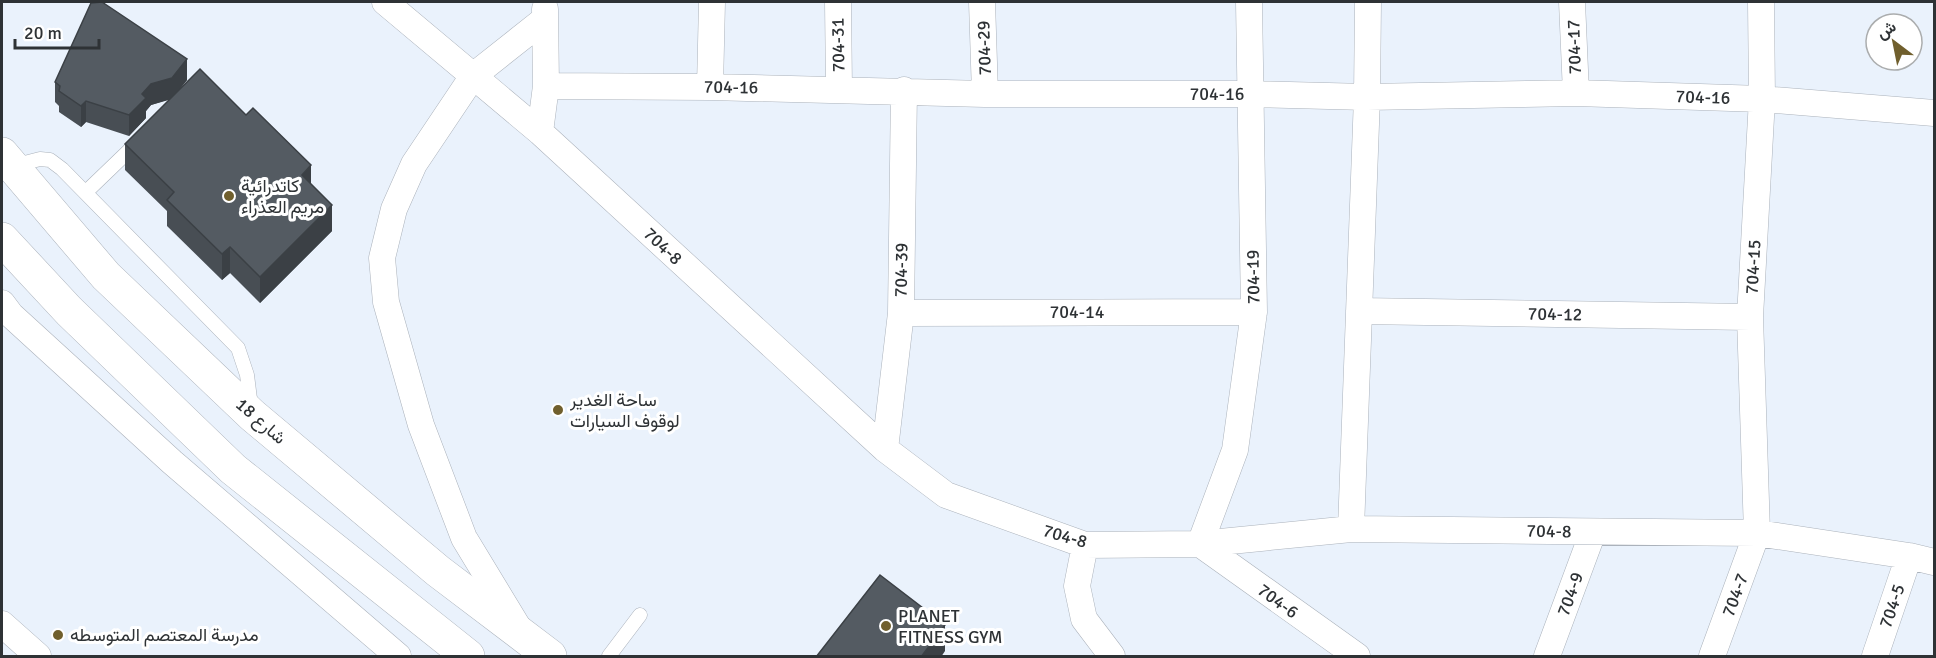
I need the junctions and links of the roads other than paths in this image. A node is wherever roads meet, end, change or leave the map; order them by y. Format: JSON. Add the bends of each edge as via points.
{"nodes":[{"id":1,"x":712,"y":2,"type":"edge"},
{"id":2,"x":838,"y":2,"type":"edge"},
{"id":3,"x":982,"y":2,"type":"edge"},
{"id":4,"x":1249,"y":2,"type":"edge"},
{"id":5,"x":1368,"y":2,"type":"edge"},
{"id":6,"x":1572,"y":2,"type":"edge"},
{"id":7,"x":1761,"y":2,"type":"edge"},
{"id":8,"x":393,"y":5,"type":"edge"},
{"id":9,"x":545,"y":10,"type":"edge"},
{"id":10,"x":473,"y":76,"type":"junction"},
{"id":11,"x":546,"y":86,"type":"junction"},
{"id":12,"x":710,"y":87,"type":"junction"},
{"id":13,"x":839,"y":89,"type":"junction"},
{"id":14,"x":904,"y":90,"type":"junction"},
{"id":15,"x":1576,"y":93,"type":"junction"},
{"id":16,"x":985,"y":94,"type":"junction"},
{"id":17,"x":1251,"y":94,"type":"junction"},
{"id":18,"x":1367,"y":97,"type":"junction"},
{"id":19,"x":1762,"y":99,"type":"junction"},
{"id":20,"x":1935,"y":113,"type":"edge"},
{"id":21,"x":151,"y":130,"type":"edge"},
{"id":22,"x":540,"y":132,"type":"junction"},
{"id":23,"x":6,"y":160,"type":"edge"},
{"id":24,"x":86,"y":192,"type":"junction"},
{"id":25,"x":2,"y":239,"type":"edge"},
{"id":26,"x":2,"y":303,"type":"edge"},
{"id":27,"x":1359,"y":311,"type":"junction"},
{"id":28,"x":1254,"y":312,"type":"junction"},
{"id":29,"x":901,"y":313,"type":"junction"},
{"id":30,"x":1750,"y":317,"type":"junction"},
{"id":31,"x":252,"y":415,"type":"junction"},
{"id":32,"x":885,"y":449,"type":"junction"},
{"id":33,"x":1351,"y":529,"type":"junction"},
{"id":34,"x":1593,"y":532,"type":"junction"},
{"id":35,"x":1758,"y":533,"type":"junction"},
{"id":36,"x":1200,"y":544,"type":"junction"},
{"id":37,"x":1085,"y":545,"type":"junction"},
{"id":38,"x":1909,"y":556,"type":"junction"},
{"id":39,"x":1935,"y":562,"type":"edge"},
{"id":40,"x":640,"y":615,"type":"dead end"},
{"id":41,"x":2,"y":624,"type":"edge"},
{"id":42,"x":523,"y":635,"type":"junction"},
{"id":43,"x":38,"y":657,"type":"edge"},
{"id":44,"x":398,"y":657,"type":"edge"},
{"id":45,"x":468,"y":657,"type":"edge"},
{"id":46,"x":550,"y":657,"type":"edge"},
{"id":47,"x":609,"y":657,"type":"edge"},
{"id":48,"x":1112,"y":657,"type":"edge"},
{"id":49,"x":1357,"y":657,"type":"edge"},
{"id":50,"x":1547,"y":657,"type":"edge"},
{"id":51,"x":1712,"y":657,"type":"edge"},
{"id":52,"x":1875,"y":657,"type":"edge"}],
"edges":[{"from":1,"to":12,"type":"street"},
{"from":2,"to":13,"type":"street","name":"704-31"},
{"from":3,"to":16,"type":"street","name":"704-29"},
{"from":4,"to":17,"type":"street","name":"704-19"},
{"from":5,"to":18,"type":"street"},
{"from":6,"to":15,"type":"street","name":"704-17"},
{"from":7,"to":19,"type":"street","name":"704-15"},
{"from":8,"to":10,"type":"street","name":"704-8"},
{"from":9,"to":10,"type":"street"},
{"from":9,"to":11,"type":"street"},
{"from":10,"to":22,"type":"street","name":"704-8"},
{"from":10,"to":42,"type":"street","via":[[414,164],[394,209],[382,258],[386,302],[421,425],[465,538]]},
{"from":11,"to":12,"type":"street","name":"704-16"},
{"from":11,"to":22,"type":"street"},
{"from":12,"to":13,"type":"street","name":"704-16"},
{"from":13,"to":14,"type":"street","name":"704-16"},
{"from":14,"to":16,"type":"street","name":"704-16"},
{"from":14,"to":29,"type":"street","name":"704-39"},
{"from":15,"to":18,"type":"street","name":"704-16"},
{"from":15,"to":19,"type":"street","name":"704-16"},
{"from":16,"to":17,"type":"street","name":"704-16"},
{"from":17,"to":18,"type":"street","name":"704-16"},
{"from":17,"to":28,"type":"street","name":"704-19"},
{"from":18,"to":27,"type":"street"},
{"from":19,"to":20,"type":"street","name":"704-16"},
{"from":19,"to":30,"type":"street","name":"704-15"},
{"from":21,"to":24,"type":"lane"},
{"from":22,"to":32,"type":"street","name":"704-8"},
{"from":23,"to":24,"type":"lane","via":[[50,160]]},
{"from":23,"to":31,"type":"street","name":"شارع 18","via":[[106,276]]},
{"from":24,"to":31,"type":"lane","via":[[238,348],[247,375]]},
{"from":25,"to":45,"type":"street","via":[[69,311],[234,469]]},
{"from":26,"to":44,"type":"street","via":[[172,462]]},
{"from":27,"to":30,"type":"street","name":"704-12"},
{"from":27,"to":33,"type":"street"},
{"from":28,"to":29,"type":"street","name":"704-14"},
{"from":28,"to":36,"type":"street","name":"704-19","via":[[1235,450]]},
{"from":29,"to":32,"type":"street","name":"704-39"},
{"from":30,"to":35,"type":"street","name":"704-15"},
{"from":31,"to":42,"type":"street","name":"شارع 18","via":[[438,571]]},
{"from":32,"to":37,"type":"street","name":"704-8","via":[[946,495]]},
{"from":33,"to":34,"type":"street","name":"704-8"},
{"from":33,"to":36,"type":"street","name":"704-8"},
{"from":34,"to":35,"type":"street","name":"704-8"},
{"from":34,"to":50,"type":"street","name":"704-9"},
{"from":35,"to":38,"type":"street","name":"704-8"},
{"from":35,"to":51,"type":"street","name":"704-7"},
{"from":36,"to":37,"type":"street","name":"704-8"},
{"from":36,"to":49,"type":"street","name":"704-6"},
{"from":37,"to":48,"type":"street","via":[[1077,586],[1084,619]]},
{"from":38,"to":39,"type":"street","name":"704-8"},
{"from":38,"to":52,"type":"street","name":"704-5"},
{"from":40,"to":47,"type":"lane"},
{"from":41,"to":43,"type":"street"},
{"from":42,"to":46,"type":"street","name":"شارع 18"}]}
